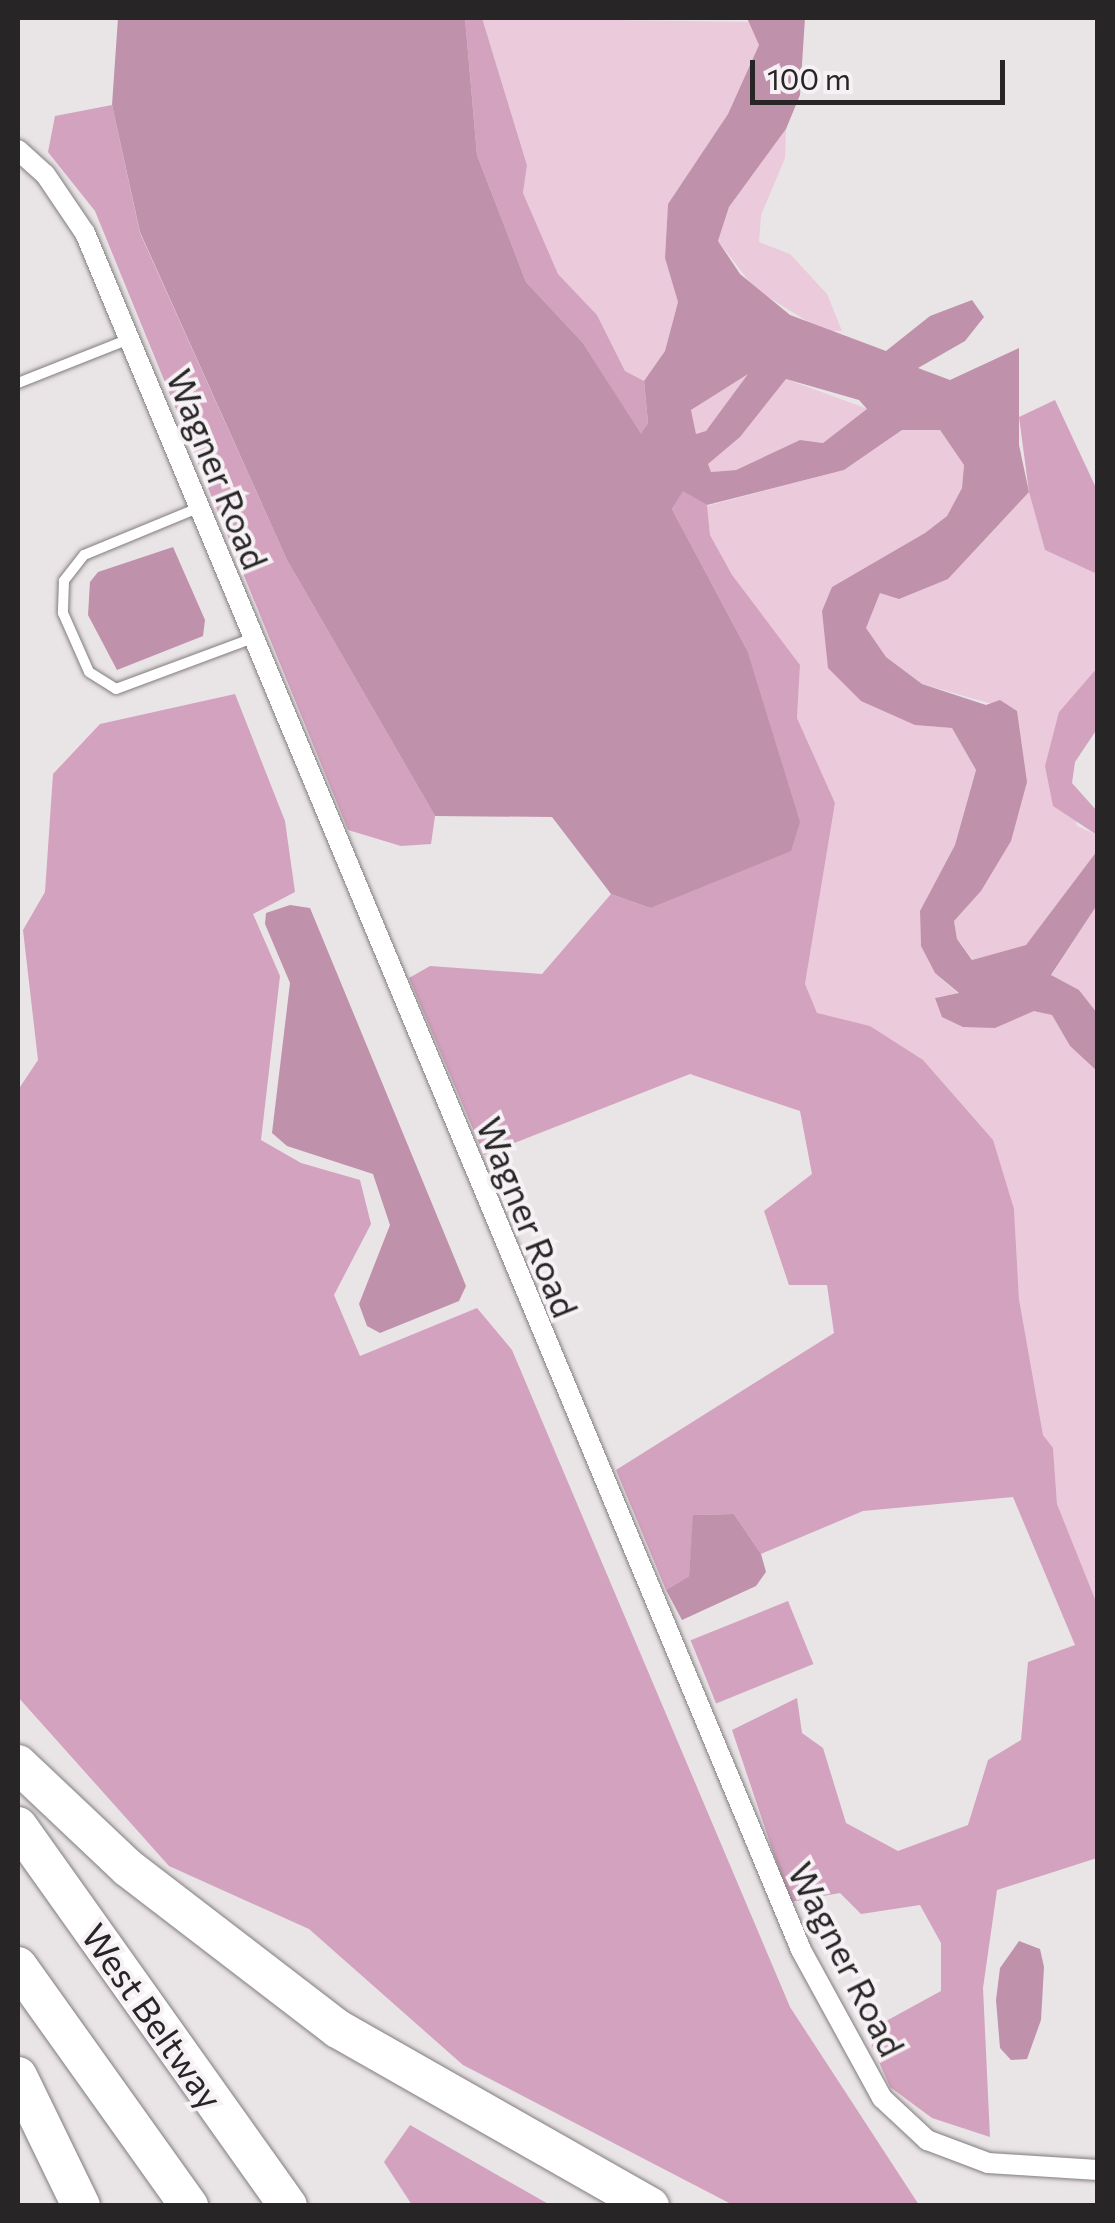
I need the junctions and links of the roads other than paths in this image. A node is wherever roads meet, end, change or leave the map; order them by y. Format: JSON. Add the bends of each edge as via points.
{"nodes":[{"id":1,"x":18,"y":150,"type":"edge"},
{"id":2,"x":129,"y":339,"type":"junction"},
{"id":3,"x":18,"y":383,"type":"edge"},
{"id":4,"x":198,"y":508,"type":"junction"},
{"id":5,"x":252,"y":638,"type":"junction"},
{"id":6,"x":18,"y":1764,"type":"edge"},
{"id":7,"x":18,"y":1826,"type":"edge"},
{"id":8,"x":18,"y":1966,"type":"edge"},
{"id":9,"x":18,"y":2076,"type":"edge"},
{"id":10,"x":1098,"y":2170,"type":"edge"},
{"id":11,"x":81,"y":2206,"type":"edge"},
{"id":12,"x":189,"y":2206,"type":"edge"},
{"id":13,"x":288,"y":2206,"type":"edge"},
{"id":14,"x":650,"y":2206,"type":"edge"}],
"edges":[{"from":1,"to":2,"type":"street","name":"Wagner Road","via":[[46,174],[77,218]]},
{"from":2,"to":3,"type":"lane"},
{"from":2,"to":4,"type":"street","name":"Wagner Road"},
{"from":4,"to":5,"type":"street","name":"Wagner Road"},
{"from":4,"to":5,"type":"lane","via":[[84,556],[64,581],[63,613],[89,672],[116,689]]},
{"from":5,"to":10,"type":"street","name":"Wagner Road","via":[[787,1919],[872,2082],[910,2127],[949,2152],[988,2163]]},
{"from":6,"to":14,"type":"highway","via":[[128,1868],[307,2007],[414,2077]]},
{"from":7,"to":13,"type":"highway","name":"West Beltway"},
{"from":8,"to":12,"type":"highway"},
{"from":9,"to":11,"type":"highway"}]}
